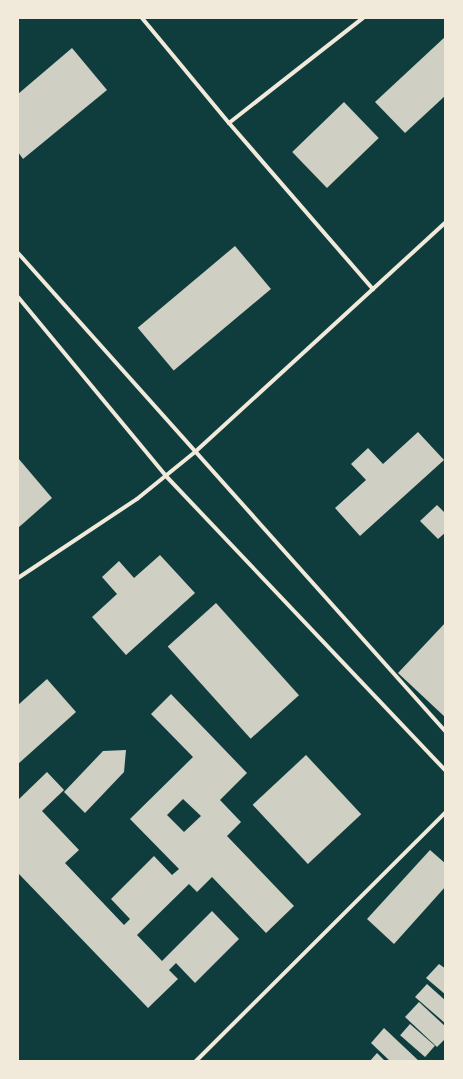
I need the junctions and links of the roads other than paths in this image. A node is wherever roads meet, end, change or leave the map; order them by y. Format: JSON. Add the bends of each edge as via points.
{"nodes":[{"id":1,"x":142,"y":18,"type":"edge"},
{"id":2,"x":363,"y":18,"type":"edge"},
{"id":3,"x":229,"y":123,"type":"junction"},
{"id":4,"x":446,"y":222,"type":"edge"},
{"id":5,"x":18,"y":253,"type":"edge"},
{"id":6,"x":373,"y":289,"type":"junction"},
{"id":7,"x":18,"y":297,"type":"edge"},
{"id":8,"x":194,"y":452,"type":"junction"},
{"id":9,"x":165,"y":475,"type":"junction"},
{"id":10,"x":18,"y":578,"type":"edge"},
{"id":11,"x":446,"y":732,"type":"edge"},
{"id":12,"x":446,"y":771,"type":"edge"},
{"id":13,"x":446,"y":812,"type":"edge"},
{"id":14,"x":194,"y":1062,"type":"edge"}],
"edges":[{"from":1,"to":3,"type":"lane"},
{"from":2,"to":3,"type":"lane"},
{"from":3,"to":6,"type":"lane"},
{"from":4,"to":6,"type":"lane"},
{"from":5,"to":8,"type":"lane"},
{"from":6,"to":8,"type":"lane"},
{"from":7,"to":9,"type":"lane"},
{"from":8,"to":9,"type":"lane"},
{"from":8,"to":11,"type":"lane"},
{"from":9,"to":10,"type":"lane","via":[[137,500]]},
{"from":9,"to":12,"type":"lane"},
{"from":13,"to":14,"type":"lane"}]}
